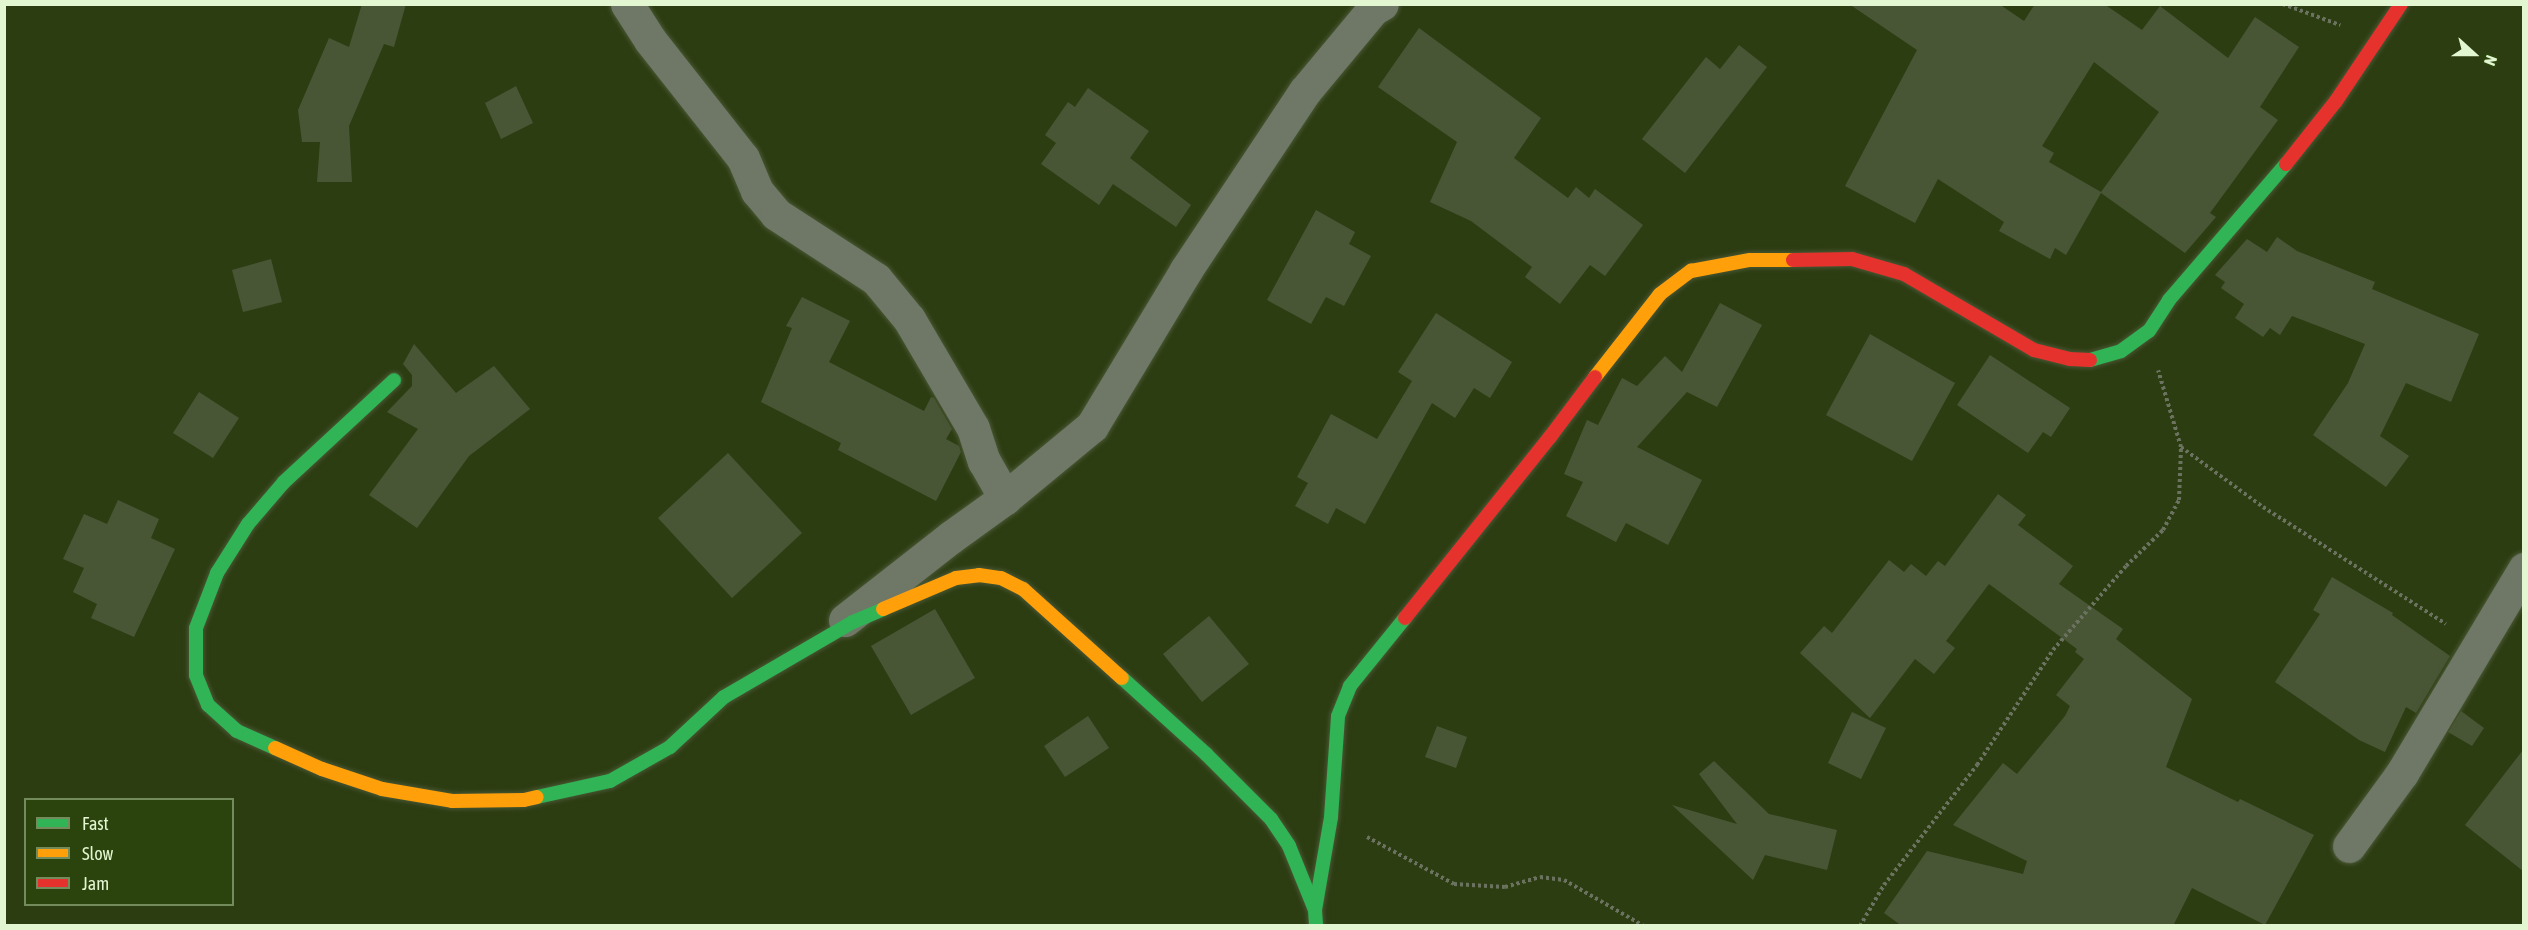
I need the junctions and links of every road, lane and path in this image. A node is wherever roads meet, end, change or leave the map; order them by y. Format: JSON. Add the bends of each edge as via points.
{"nodes":[{"id":1,"x":627,"y":4,"type":"edge"},
{"id":2,"x":1382,"y":4,"type":"edge"},
{"id":3,"x":2283,"y":4,"type":"edge"},
{"id":4,"x":2401,"y":4,"type":"edge"},
{"id":5,"x":2377,"y":38,"type":"junction"},
{"id":6,"x":2149,"y":332,"type":"junction"},
{"id":7,"x":394,"y":380,"type":"dead end"},
{"id":8,"x":2181,"y":447,"type":"junction"},
{"id":9,"x":1005,"y":498,"type":"junction"},
{"id":10,"x":2523,"y":569,"type":"edge"},
{"id":11,"x":2512,"y":610,"type":"edge"},
{"id":12,"x":820,"y":639,"type":"junction"},
{"id":13,"x":2478,"y":643,"type":"junction"},
{"id":14,"x":1331,"y":817,"type":"junction"},
{"id":15,"x":2349,"y":846,"type":"dead end"},
{"id":16,"x":1315,"y":910,"type":"junction"},
{"id":17,"x":1316,"y":926,"type":"edge"},
{"id":18,"x":1644,"y":926,"type":"edge"},
{"id":19,"x":1860,"y":926,"type":"edge"}],
"edges":[{"from":1,"to":9,"type":"street","via":[[650,40],[743,158],[757,191],[776,214],[876,279],[909,319],[973,428],[984,461]]},
{"from":2,"to":9,"type":"street","via":[[1373,9],[1305,91],[1186,270],[1092,426]]},
{"from":3,"to":5,"type":"path"},
{"from":4,"to":5,"type":"street"},
{"from":5,"to":6,"type":"street","via":[[2336,101],[2169,300]]},
{"from":6,"to":8,"type":"path","via":[[2152,356],[2164,382]]},
{"from":6,"to":14,"type":"street","via":[[2121,351],[2093,360],[2070,359],[2034,350],[1904,274],[1852,259],[1750,260],[1691,271],[1660,294],[1633,325],[1550,437],[1350,686],[1338,716]]},
{"from":7,"to":12,"type":"street","via":[[284,482],[248,524],[217,573],[196,628],[196,675],[208,705],[237,731],[322,769],[382,789],[452,801],[524,800],[610,781],[669,747],[724,697]]},
{"from":8,"to":13,"type":"path","via":[[2344,561]]},
{"from":8,"to":19,"type":"path","via":[[2179,500],[2163,530],[2053,650],[1977,765],[1884,885]]},
{"from":9,"to":12,"type":"street"},
{"from":10,"to":11,"type":"street"},
{"from":11,"to":13,"type":"street"},
{"from":12,"to":16,"type":"street","via":[[956,578],[1001,578],[1023,589],[1206,754],[1271,819],[1289,846]]},
{"from":13,"to":15,"type":"street","via":[[2402,773]]},
{"from":14,"to":16,"type":"street"},
{"from":14,"to":18,"type":"path","via":[[1454,884],[1505,887],[1539,877],[1563,880]]},
{"from":16,"to":17,"type":"street"}]}
